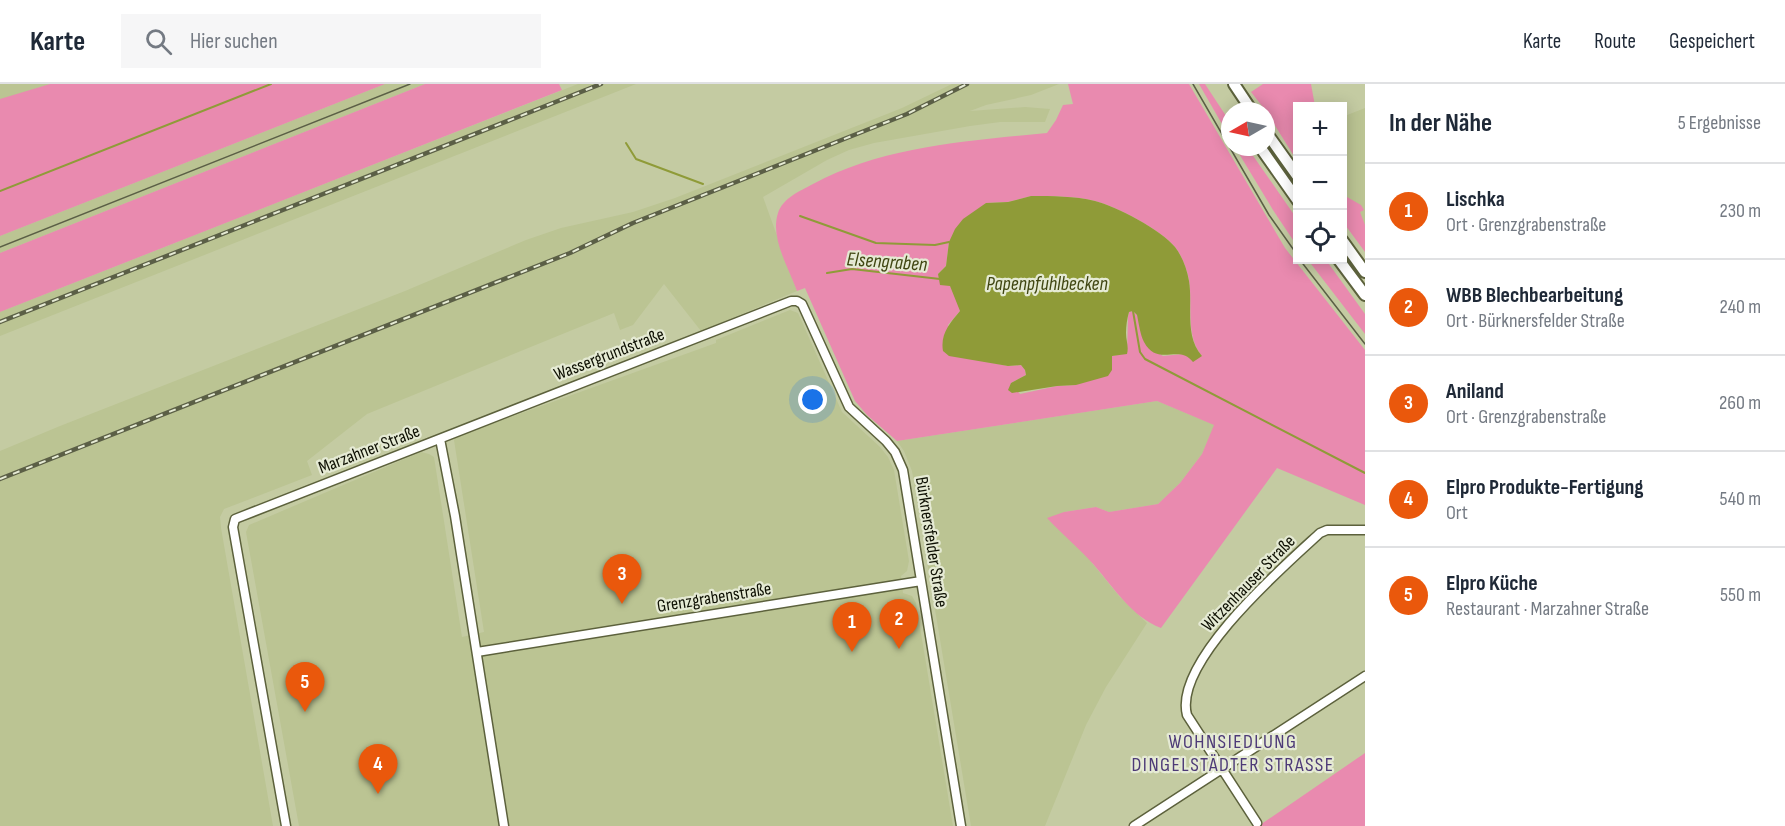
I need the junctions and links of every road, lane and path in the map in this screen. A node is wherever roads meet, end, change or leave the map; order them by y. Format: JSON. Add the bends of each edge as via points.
{"nodes":[{"id":1,"x":1234,"y":84,"type":"edge"},
{"id":2,"x":1246,"y":102,"type":"edge"},
{"id":3,"x":1275,"y":145,"type":"edge"},
{"id":4,"x":1266,"y":156,"type":"edge"},
{"id":5,"x":1293,"y":170,"type":"edge"},
{"id":6,"x":1293,"y":194,"type":"edge"},
{"id":7,"x":1347,"y":247,"type":"edge"},
{"id":8,"x":1342,"y":264,"type":"edge"},
{"id":9,"x":1365,"y":272,"type":"edge"},
{"id":10,"x":1365,"y":295,"type":"edge"},
{"id":11,"x":791,"y":301,"type":"joint"},
{"id":12,"x":440,"y":439,"type":"junction"},
{"id":13,"x":1365,"y":530,"type":"edge"},
{"id":14,"x":921,"y":581,"type":"junction"},
{"id":15,"x":477,"y":652,"type":"junction"},
{"id":16,"x":1362,"y":678,"type":"edge"},
{"id":17,"x":1365,"y":688,"type":"edge"},
{"id":18,"x":1222,"y":769,"type":"junction"},
{"id":19,"x":1257,"y":823,"type":"dead end"},
{"id":20,"x":286,"y":826,"type":"edge"},
{"id":21,"x":504,"y":826,"type":"edge"},
{"id":22,"x":961,"y":826,"type":"edge"},
{"id":23,"x":1134,"y":826,"type":"edge"}],
"edges":[{"from":1,"to":2,"type":"main road"},
{"from":3,"to":5,"type":"main road"},
{"from":4,"to":6,"type":"main road"},
{"from":7,"to":9,"type":"main road"},
{"from":8,"to":10,"type":"main road"},
{"from":11,"to":12,"type":"street","name":"Wassergrundstraße"},
{"from":11,"to":14,"type":"street","name":"Bürknersfelder Straße","via":[[802,304],[849,407],[886,441],[899,459]]},
{"from":12,"to":15,"type":"street","name":"Marzahner Straße"},
{"from":12,"to":20,"type":"street","name":"Marzahner Straße","via":[[233,522]]},
{"from":13,"to":18,"type":"street","name":"Witzenhauser Straße","via":[[1320,533],[1266,584],[1209,648],[1195,672],[1186,711]]},
{"from":14,"to":15,"type":"street","name":"Grenzgrabenstraße"},
{"from":14,"to":22,"type":"street","name":"Bürknersfelder Straße"},
{"from":15,"to":21,"type":"street","name":"Marzahner Straße"},
{"from":16,"to":17,"type":"street"},
{"from":16,"to":18,"type":"street"},
{"from":18,"to":19,"type":"street","name":"Witzenhauser Straße"},
{"from":18,"to":23,"type":"street"}]}
